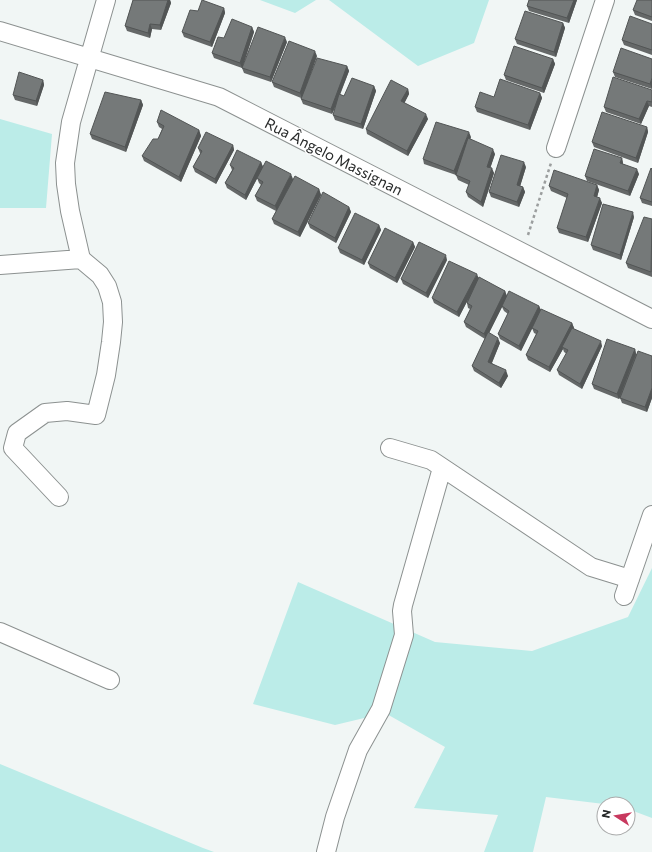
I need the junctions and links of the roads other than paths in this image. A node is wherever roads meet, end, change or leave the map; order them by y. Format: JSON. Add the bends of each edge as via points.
{"nodes":[{"id":1,"x":106,"y":0,"type":"edge"},
{"id":2,"x":605,"y":0,"type":"edge"},
{"id":3,"x":0,"y":31,"type":"edge"},
{"id":4,"x":89,"y":58,"type":"junction"},
{"id":5,"x":556,"y":148,"type":"road end"},
{"id":6,"x":80,"y":259,"type":"junction"},
{"id":7,"x":0,"y":265,"type":"edge"},
{"id":8,"x":652,"y":319,"type":"edge"},
{"id":9,"x":390,"y":448,"type":"dead end"},
{"id":10,"x":442,"y":468,"type":"junction"},
{"id":11,"x":58,"y":497,"type":"dead end"},
{"id":12,"x":652,"y":515,"type":"edge"},
{"id":13,"x":630,"y":579,"type":"junction"},
{"id":14,"x":624,"y":596,"type":"dead end"},
{"id":15,"x":0,"y":632,"type":"edge"},
{"id":16,"x":110,"y":680,"type":"dead end"},
{"id":17,"x":326,"y":852,"type":"edge"}],
"edges":[{"from":1,"to":4,"type":"street"},
{"from":2,"to":5,"type":"street"},
{"from":3,"to":4,"type":"street","name":"Rua Ângelo Massignan"},
{"from":4,"to":6,"type":"street","via":[[71,122],[65,163],[70,211]]},
{"from":4,"to":8,"type":"street","name":"Rua Ângelo Massignan","via":[[219,97]]},
{"from":6,"to":7,"type":"street"},
{"from":6,"to":11,"type":"street","via":[[100,275],[112,302],[112,342],[96,416],[67,411],[45,413],[17,433],[13,448]]},
{"from":9,"to":10,"type":"street","via":[[430,460]]},
{"from":10,"to":13,"type":"street","via":[[591,567]]},
{"from":10,"to":17,"type":"street","via":[[403,605],[404,635],[381,709],[358,750]]},
{"from":12,"to":13,"type":"street"},
{"from":13,"to":14,"type":"street"},
{"from":15,"to":16,"type":"street"}]}
